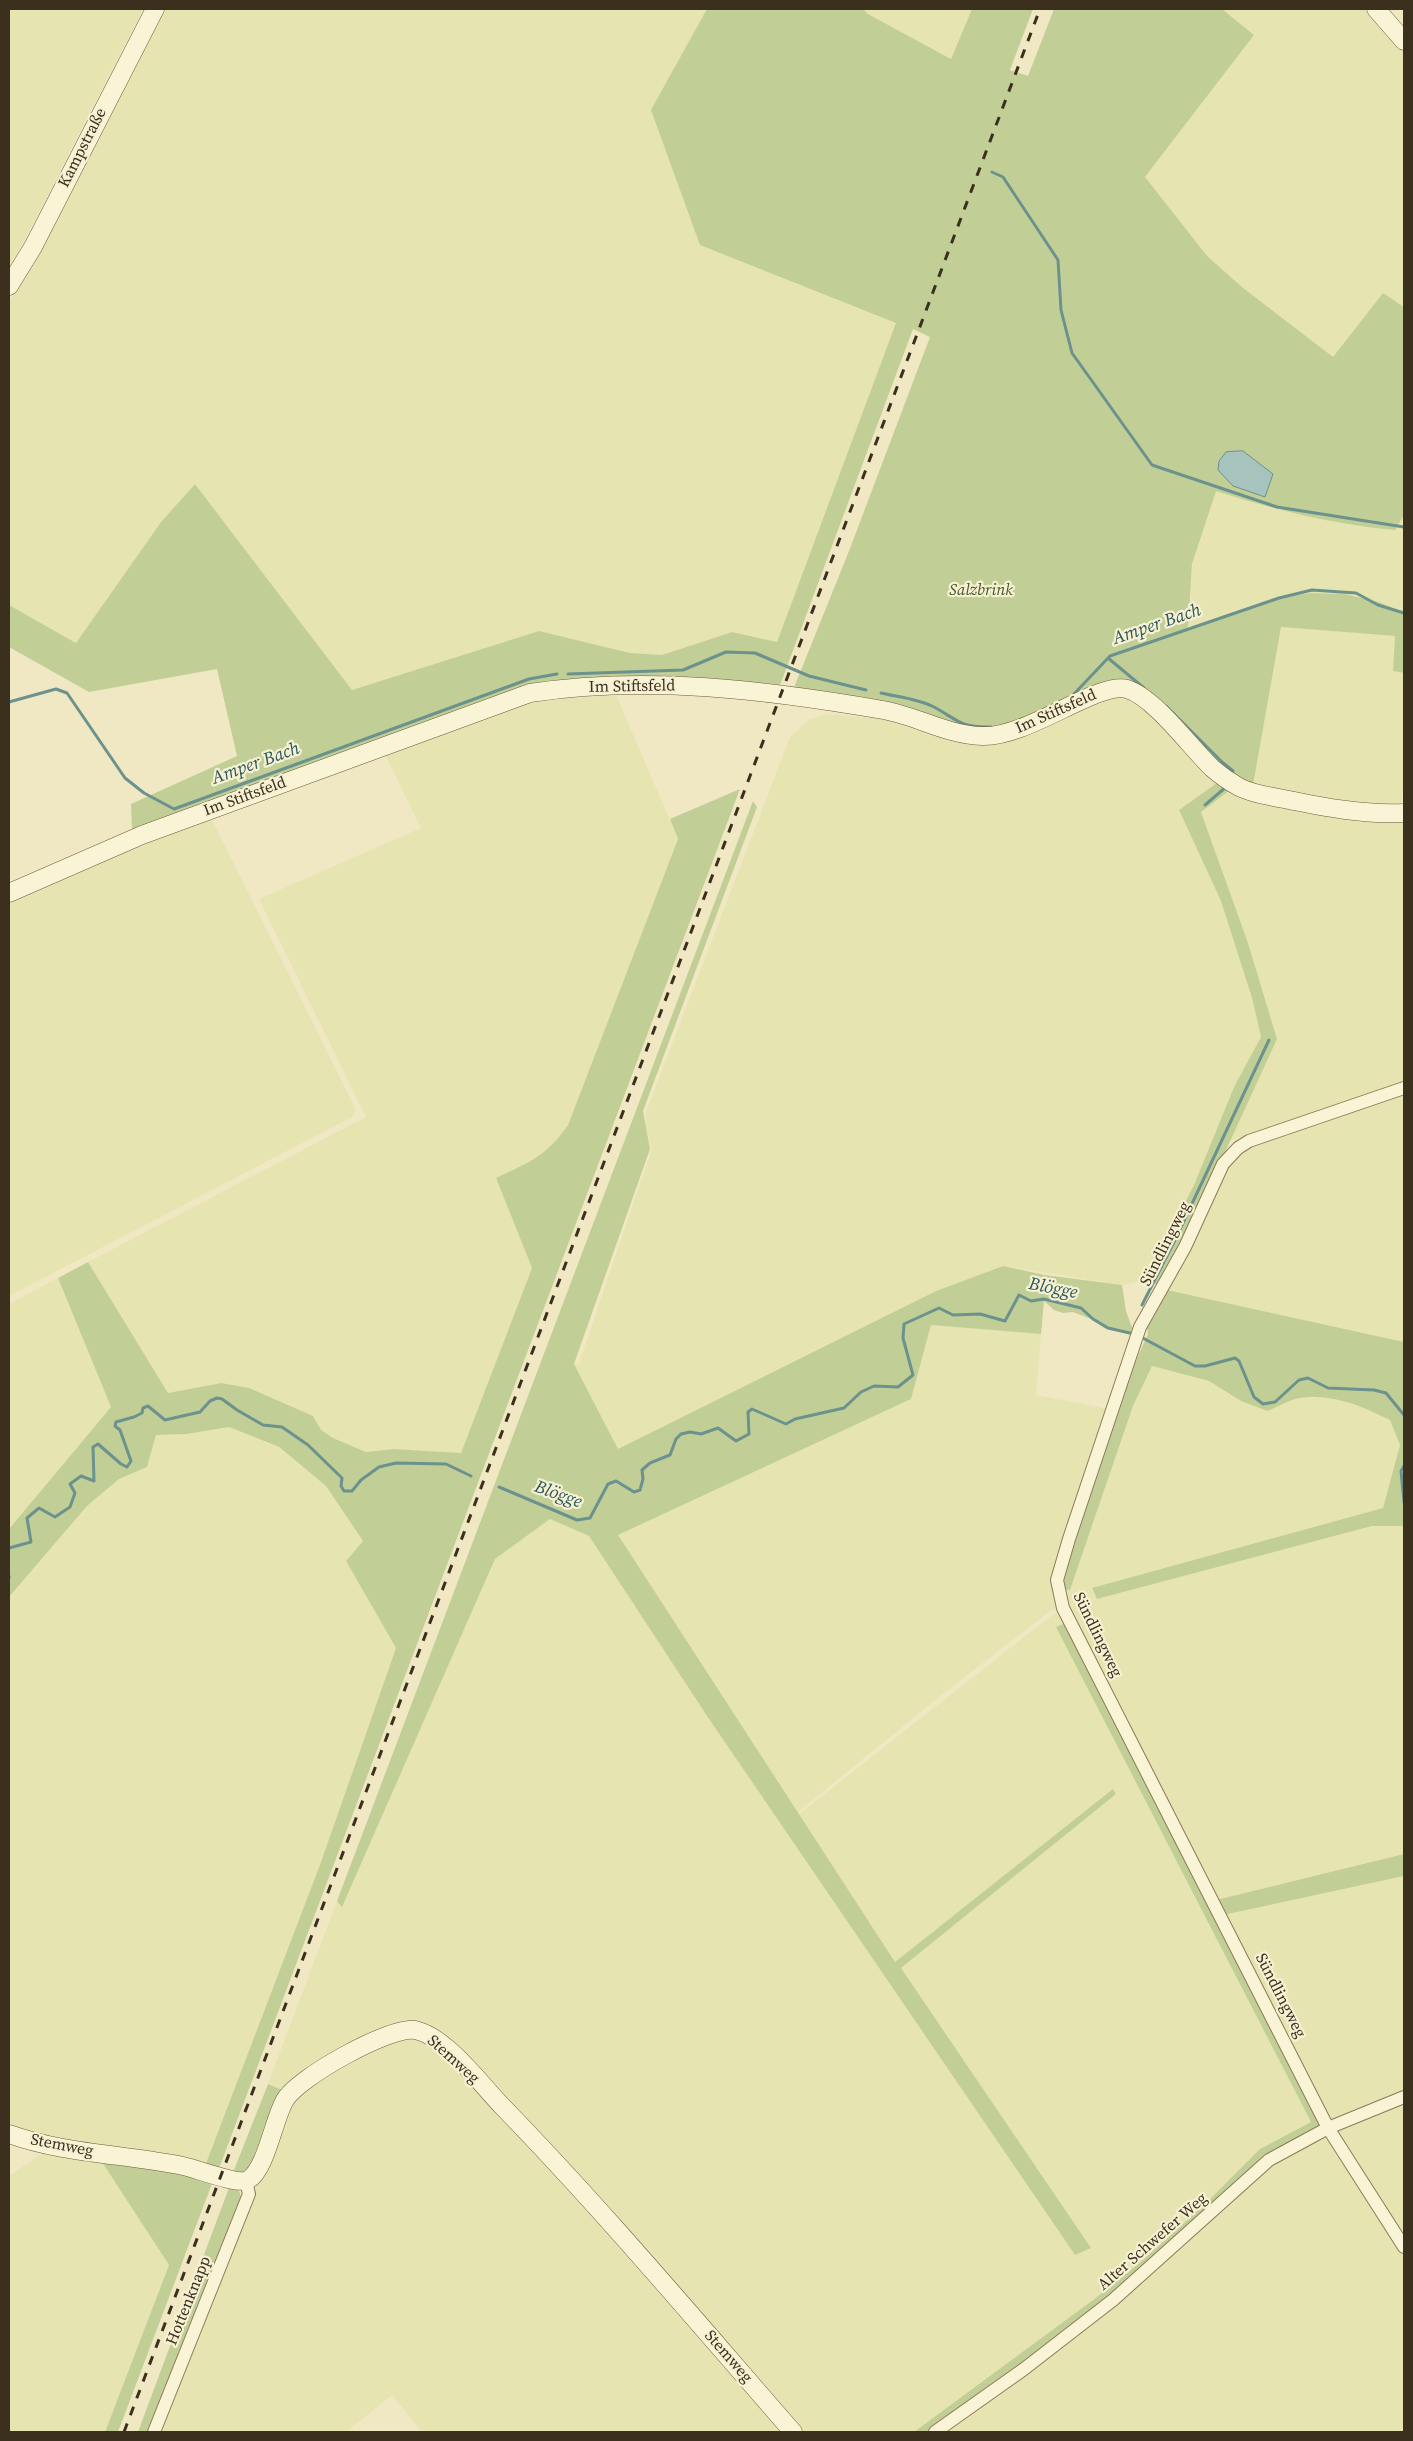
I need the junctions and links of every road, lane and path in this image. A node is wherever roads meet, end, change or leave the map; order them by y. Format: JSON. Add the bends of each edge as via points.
{"nodes":[{"id":1,"x":155,"y":9,"type":"edge"},
{"id":2,"x":1376,"y":9,"type":"edge"},
{"id":3,"x":1404,"y":41,"type":"edge"},
{"id":4,"x":9,"y":286,"type":"edge"},
{"id":5,"x":1404,"y":813,"type":"edge"},
{"id":6,"x":9,"y":894,"type":"edge"},
{"id":7,"x":1404,"y":1088,"type":"edge"},
{"id":8,"x":1404,"y":2097,"type":"edge"},
{"id":9,"x":1328,"y":2128,"type":"junction"},
{"id":10,"x":9,"y":2134,"type":"edge"},
{"id":11,"x":246,"y":2181,"type":"junction"},
{"id":12,"x":1404,"y":2247,"type":"edge"},
{"id":13,"x":154,"y":2432,"type":"edge"},
{"id":14,"x":793,"y":2432,"type":"edge"},
{"id":15,"x":935,"y":2432,"type":"edge"}],
"edges":[{"from":1,"to":4,"type":"street","name":"Kampstraße","via":[[33,247]]},
{"from":2,"to":3,"type":"street"},
{"from":5,"to":6,"type":"street","name":"Im Stiftsfeld","via":[[1325,808],[1240,788],[1213,769],[1146,700],[1126,689],[1105,690],[1031,725],[983,736],[949,731],[892,712],[733,688],[562,688],[530,693],[142,834]]},
{"from":7,"to":9,"type":"street","name":"Sündlingweg","via":[[1263,1136],[1238,1148],[1223,1164],[1185,1247],[1140,1326],[1059,1570],[1057,1589],[1063,1608]]},
{"from":8,"to":9,"type":"street","name":"Alter Schwefer Weg"},
{"from":9,"to":12,"type":"street","name":"Sündlingweg"},
{"from":9,"to":15,"type":"street","name":"Alter Schwefer Weg","via":[[1269,2160],[1112,2300],[1024,2370]]},
{"from":10,"to":11,"type":"street","name":"Stemweg","via":[[53,2146],[156,2160],[239,2182]]},
{"from":11,"to":13,"type":"street","name":"Hottenknapp","via":[[248,2194]]},
{"from":11,"to":14,"type":"street","name":"Stemweg","via":[[260,2166],[283,2102],[298,2084],[389,2034],[409,2030],[424,2033],[448,2050],[599,2208]]}]}
